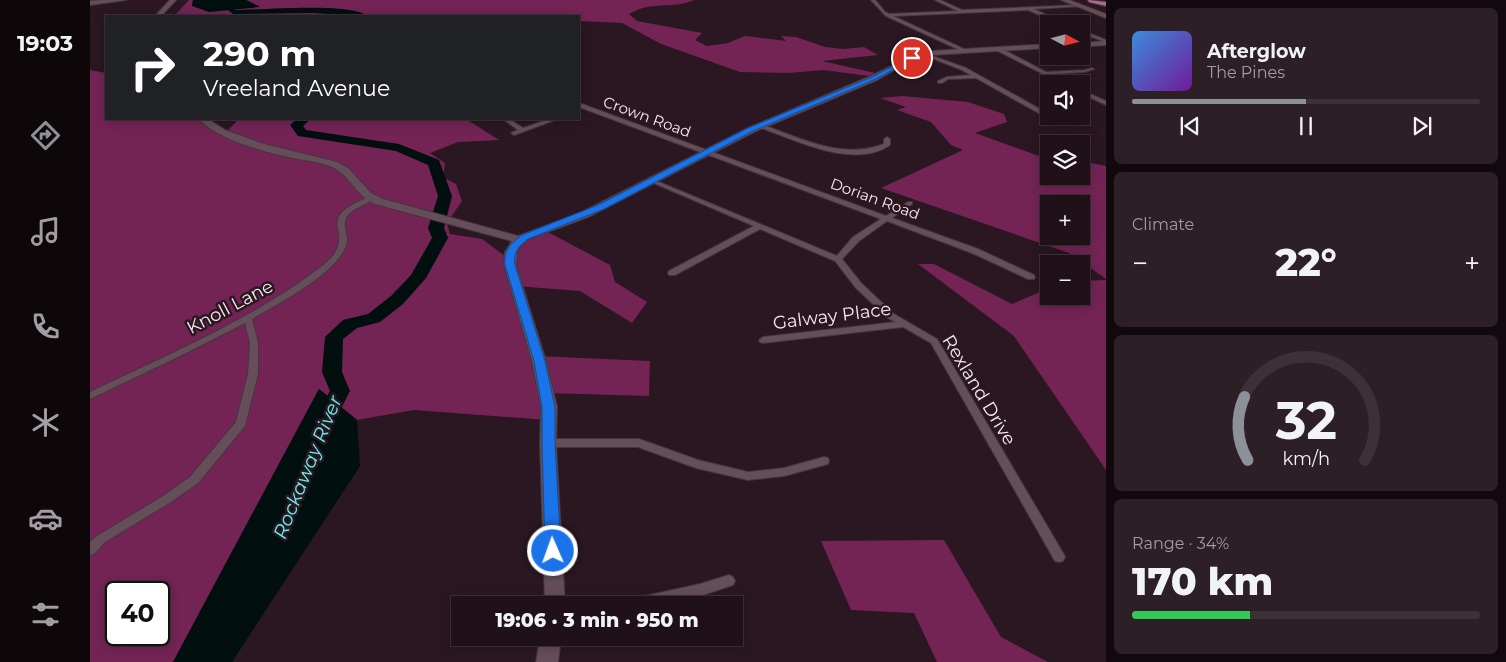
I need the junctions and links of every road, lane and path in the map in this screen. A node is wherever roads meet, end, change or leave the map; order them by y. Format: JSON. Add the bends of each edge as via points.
{"nodes":[{"id":1,"x":123,"y":0,"type":"edge"},
{"id":2,"x":173,"y":0,"type":"edge"},
{"id":3,"x":873,"y":0,"type":"edge"},
{"id":4,"x":937,"y":0,"type":"edge"},
{"id":5,"x":1064,"y":0,"type":"edge"},
{"id":6,"x":1092,"y":0,"type":"edge"},
{"id":7,"x":1105,"y":2,"type":"edge"},
{"id":8,"x":90,"y":3,"type":"edge"},
{"id":9,"x":1080,"y":6,"type":"junction"},
{"id":10,"x":1027,"y":8,"type":"junction"},
{"id":11,"x":962,"y":11,"type":"junction"},
{"id":12,"x":159,"y":15,"type":"edge"},
{"id":13,"x":887,"y":15,"type":"junction"},
{"id":14,"x":1043,"y":15,"type":"edge"},
{"id":15,"x":1106,"y":16,"type":"edge"},
{"id":16,"x":1090,"y":35,"type":"edge"},
{"id":17,"x":1106,"y":42,"type":"edge"},
{"id":18,"x":1090,"y":44,"type":"edge"},
{"id":19,"x":1040,"y":47,"type":"edge"},
{"id":20,"x":998,"y":49,"type":"junction"},
{"id":21,"x":964,"y":51,"type":"junction"},
{"id":22,"x":926,"y":54,"type":"junction"},
{"id":23,"x":1092,"y":69,"type":"dead end"},
{"id":24,"x":1046,"y":74,"type":"joint"},
{"id":25,"x":977,"y":76,"type":"junction"},
{"id":26,"x":940,"y":82,"type":"dead end"},
{"id":27,"x":1090,"y":95,"type":"edge"},
{"id":28,"x":1106,"y":103,"type":"edge"},
{"id":29,"x":580,"y":105,"type":"edge"},
{"id":30,"x":586,"y":108,"type":"junction"},
{"id":31,"x":580,"y":110,"type":"edge"},
{"id":32,"x":1040,"y":112,"type":"edge"},
{"id":33,"x":204,"y":120,"type":"edge"},
{"id":34,"x":507,"y":120,"type":"edge"},
{"id":35,"x":552,"y":120,"type":"edge"},
{"id":36,"x":761,"y":126,"type":"junction"},
{"id":37,"x":522,"y":130,"type":"junction"},
{"id":38,"x":514,"y":133,"type":"dead end"},
{"id":39,"x":887,"y":139,"type":"dead end"},
{"id":40,"x":708,"y":152,"type":"junction"},
{"id":41,"x":652,"y":181,"type":"junction"},
{"id":42,"x":372,"y":198,"type":"junction"},
{"id":43,"x":910,"y":203,"type":"dead end"},
{"id":44,"x":887,"y":218,"type":"junction"},
{"id":45,"x":475,"y":226,"type":"junction"},
{"id":46,"x":760,"y":226,"type":"junction"},
{"id":47,"x":542,"y":231,"type":"junction"},
{"id":48,"x":519,"y":240,"type":"junction"},
{"id":49,"x":510,"y":254,"type":"junction"},
{"id":50,"x":838,"y":259,"type":"junction"},
{"id":51,"x":672,"y":272,"type":"dead end"},
{"id":52,"x":1032,"y":277,"type":"dead end"},
{"id":53,"x":248,"y":320,"type":"junction"},
{"id":54,"x":905,"y":324,"type":"junction"},
{"id":55,"x":763,"y":340,"type":"dead end"},
{"id":56,"x":90,"y":396,"type":"edge"},
{"id":57,"x":548,"y":443,"type":"junction"},
{"id":58,"x":824,"y":461,"type":"dead end"},
{"id":59,"x":90,"y":550,"type":"edge"},
{"id":60,"x":1059,"y":557,"type":"dead end"},
{"id":61,"x":729,"y":581,"type":"dead end"},
{"id":62,"x":555,"y":596,"type":"edge"},
{"id":63,"x":672,"y":596,"type":"edge"},
{"id":64,"x":550,"y":646,"type":"edge"},
{"id":65,"x":547,"y":662,"type":"edge"}],
"edges":[{"from":1,"to":8,"type":"street"},
{"from":2,"to":12,"type":"street"},
{"from":3,"to":13,"type":"street"},
{"from":4,"to":11,"type":"street"},
{"from":5,"to":9,"type":"street"},
{"from":6,"to":7,"type":"highway"},
{"from":9,"to":10,"type":"street"},
{"from":9,"to":15,"type":"street"},
{"from":10,"to":11,"type":"street"},
{"from":10,"to":14,"type":"street"},
{"from":11,"to":13,"type":"street"},
{"from":13,"to":21,"type":"street"},
{"from":16,"to":17,"type":"street"},
{"from":17,"to":18,"type":"street"},
{"from":19,"to":20,"type":"street"},
{"from":20,"to":21,"type":"street"},
{"from":20,"to":24,"type":"street"},
{"from":21,"to":22,"type":"street"},
{"from":22,"to":25,"type":"street"},
{"from":22,"to":36,"type":"street"},
{"from":23,"to":24,"type":"street"},
{"from":25,"to":26,"type":"street","via":[[947,78]]},
{"from":25,"to":32,"type":"street"},
{"from":27,"to":28,"type":"street"},
{"from":29,"to":30,"type":"street","name":"Crown Road"},
{"from":30,"to":31,"type":"street"},
{"from":30,"to":40,"type":"street","name":"Crown Road"},
{"from":33,"to":42,"type":"street","via":[[226,134],[339,166]]},
{"from":34,"to":37,"type":"street"},
{"from":35,"to":37,"type":"street"},
{"from":36,"to":39,"type":"street","via":[[848,153],[877,150],[887,144]]},
{"from":36,"to":40,"type":"street"},
{"from":37,"to":38,"type":"street"},
{"from":40,"to":41,"type":"street"},
{"from":40,"to":44,"type":"street","name":"Dorian Road"},
{"from":41,"to":46,"type":"street","name":"Rexland Drive"},
{"from":41,"to":47,"type":"street","via":[[584,216]]},
{"from":42,"to":45,"type":"street","via":[[399,208]]},
{"from":42,"to":53,"type":"street","name":"Knoll Lane","via":[[344,216],[341,223],[342,245],[328,265]]},
{"from":43,"to":44,"type":"street"},
{"from":44,"to":50,"type":"street","via":[[856,239]]},
{"from":44,"to":52,"type":"street","name":"Dorian Road","via":[[975,251]]},
{"from":45,"to":47,"type":"street"},
{"from":45,"to":48,"type":"street"},
{"from":45,"to":49,"type":"street","via":[[499,241]]},
{"from":46,"to":50,"type":"street","name":"Rexland Drive"},
{"from":46,"to":51,"type":"street"},
{"from":47,"to":48,"type":"street"},
{"from":48,"to":49,"type":"street"},
{"from":49,"to":57,"type":"street","via":[[510,265],[540,361],[549,407]]},
{"from":50,"to":54,"type":"street","name":"Rexland Drive","via":[[859,286],[891,316]]},
{"from":53,"to":56,"type":"street","name":"Knoll Lane"},
{"from":53,"to":59,"type":"street","via":[[254,343],[253,374],[241,423],[194,480],[101,539]]},
{"from":54,"to":55,"type":"street","name":"Galway Place"},
{"from":54,"to":60,"type":"street","name":"Rexland Drive","via":[[934,341]]},
{"from":57,"to":58,"type":"street","via":[[639,444],[696,464],[748,476],[784,472]]},
{"from":57,"to":62,"type":"street"},
{"from":61,"to":63,"type":"street"},
{"from":64,"to":65,"type":"street"}]}
